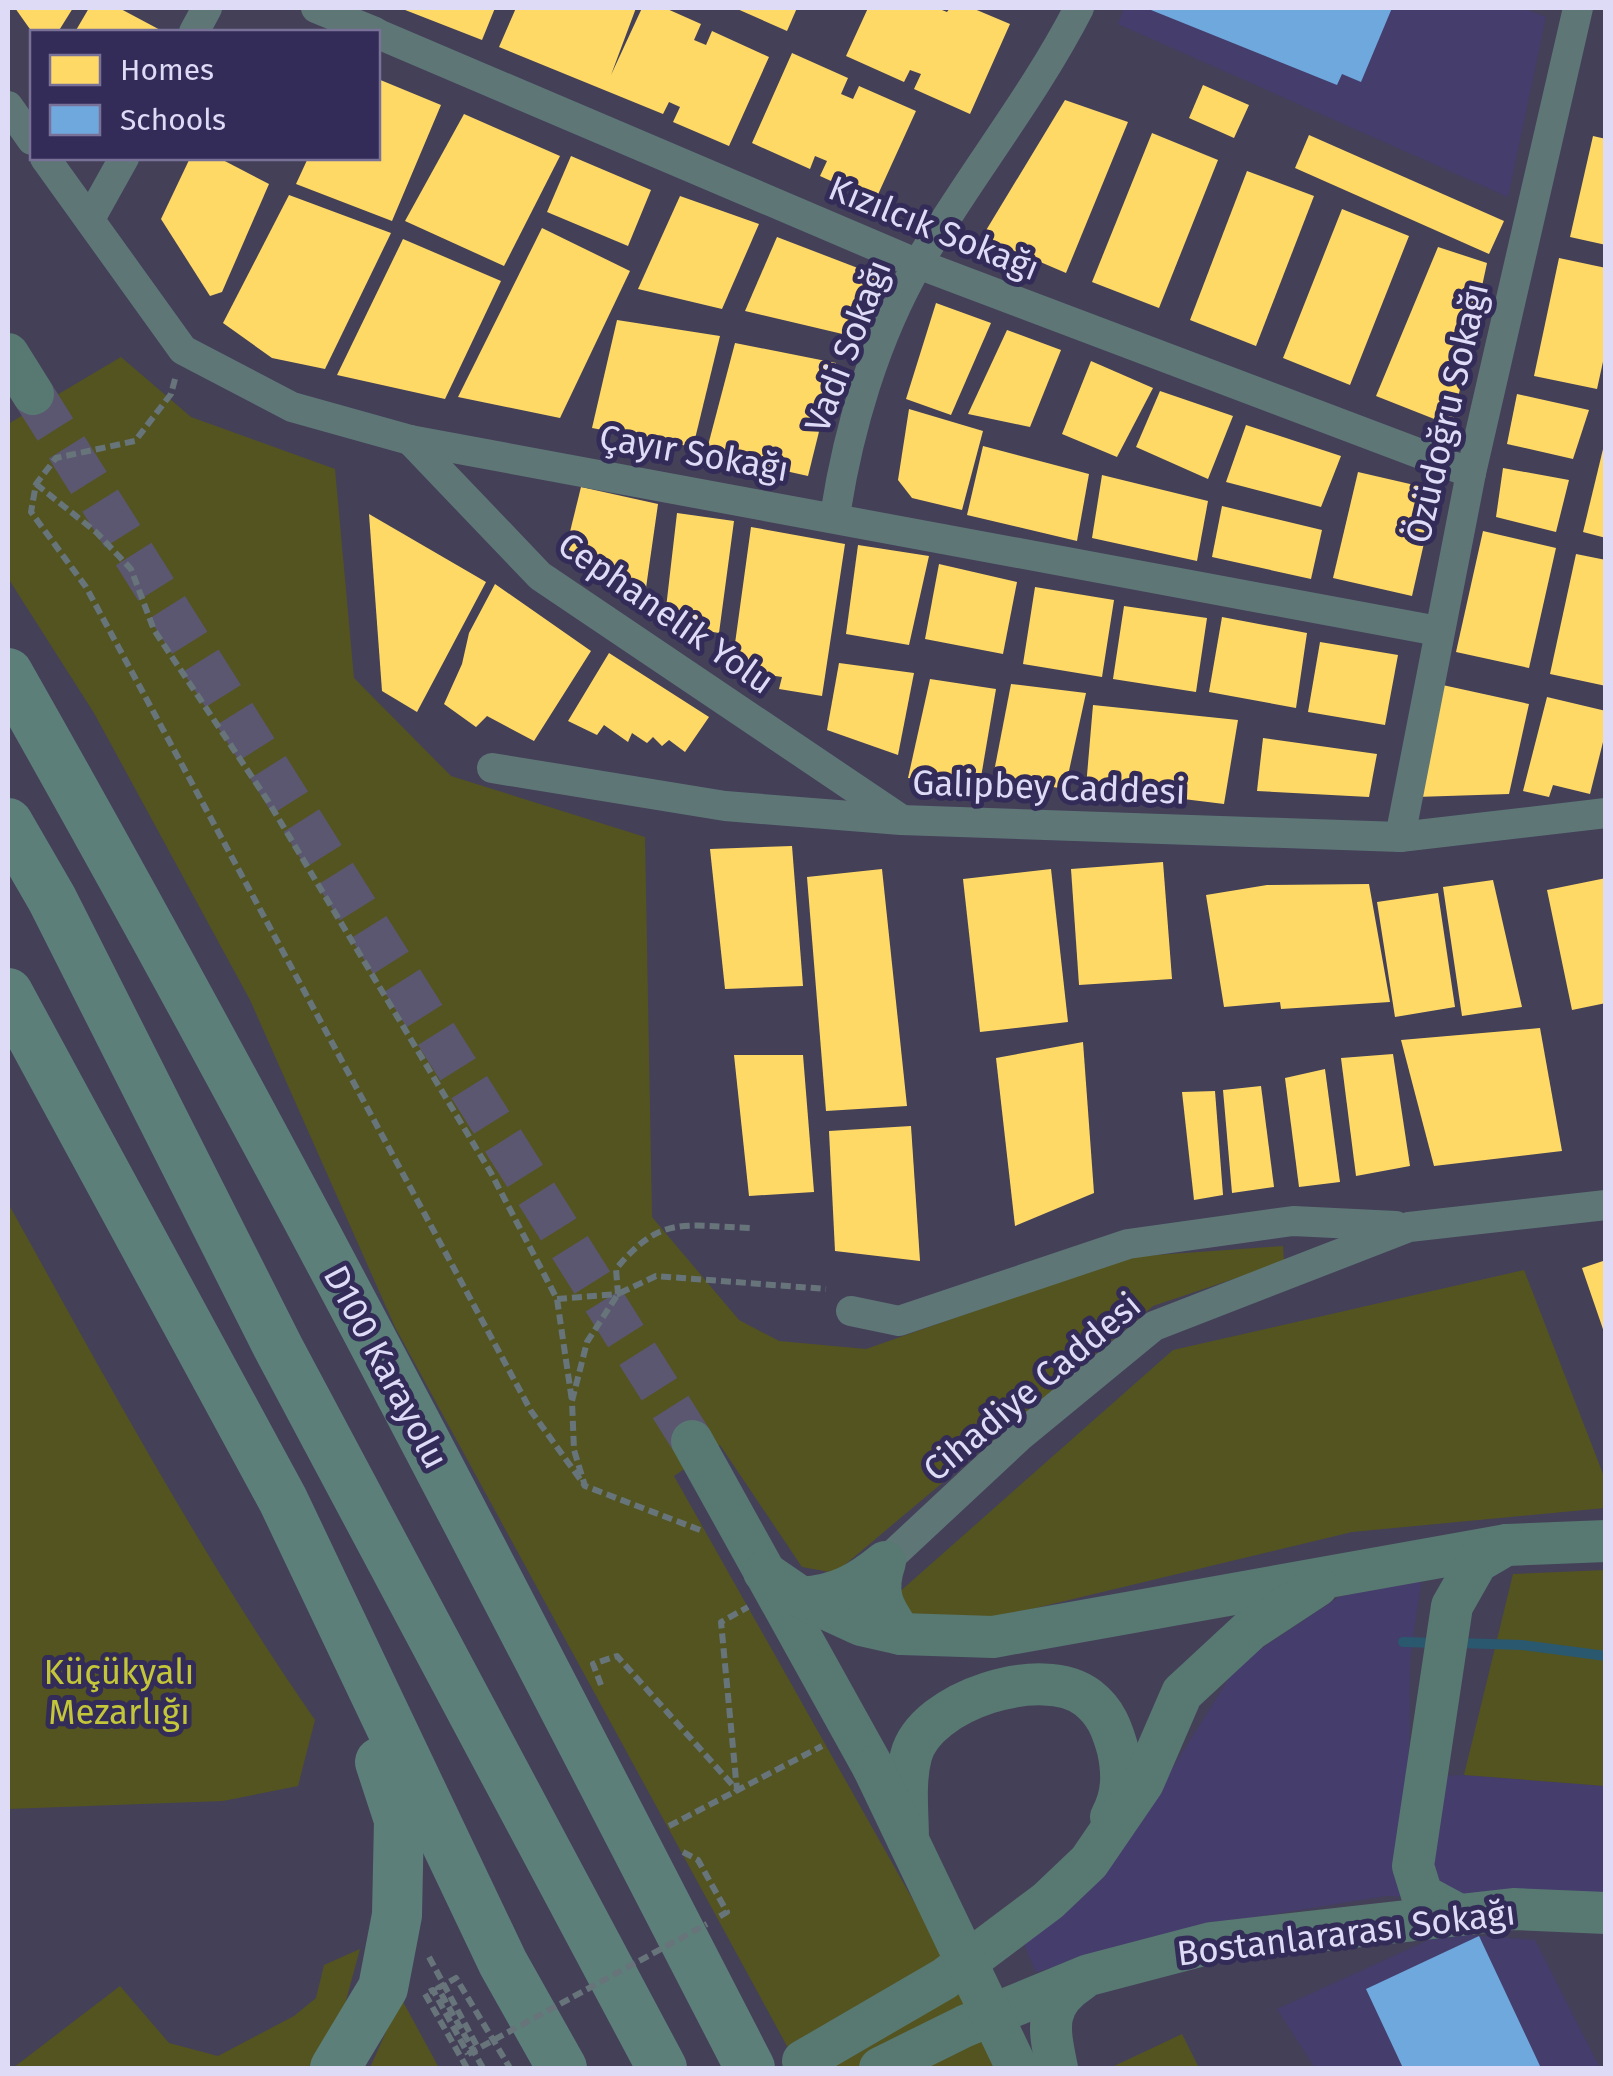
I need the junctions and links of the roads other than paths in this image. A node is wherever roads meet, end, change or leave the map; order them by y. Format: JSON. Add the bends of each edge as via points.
{"nodes":[{"id":1,"x":208,"y":8,"type":"edge"},
{"id":2,"x":316,"y":8,"type":"edge"},
{"id":3,"x":1578,"y":8,"type":"edge"},
{"id":4,"x":1066,"y":11,"type":"edge"},
{"id":5,"x":195,"y":30,"type":"edge"},
{"id":6,"x":369,"y":30,"type":"edge"},
{"id":7,"x":380,"y":35,"type":"edge"},
{"id":8,"x":8,"y":106,"type":"edge"},
{"id":9,"x":30,"y":137,"type":"edge"},
{"id":10,"x":46,"y":160,"type":"edge"},
{"id":11,"x":123,"y":160,"type":"edge"},
{"id":12,"x":90,"y":219,"type":"junction"},
{"id":13,"x":918,"y":264,"type":"junction"},
{"id":14,"x":8,"y":354,"type":"edge"},
{"id":15,"x":33,"y":394,"type":"tunnel mouth"},
{"id":16,"x":410,"y":440,"type":"junction"},
{"id":17,"x":1471,"y":473,"type":"junction"},
{"id":18,"x":835,"y":516,"type":"junction"},
{"id":19,"x":1438,"y":631,"type":"junction"},
{"id":20,"x":8,"y":673,"type":"edge"},
{"id":21,"x":492,"y":768,"type":"dead end"},
{"id":22,"x":1606,"y":814,"type":"edge"},
{"id":23,"x":901,"y":820,"type":"junction"},
{"id":24,"x":8,"y":823,"type":"edge"},
{"id":25,"x":1400,"y":837,"type":"junction"},
{"id":26,"x":8,"y":993,"type":"edge"},
{"id":27,"x":1606,"y":1205,"type":"edge"},
{"id":28,"x":1409,"y":1227,"type":"junction"},
{"id":29,"x":851,"y":1311,"type":"dead end"},
{"id":30,"x":692,"y":1442,"type":"tunnel mouth"},
{"id":31,"x":283,"y":1500,"type":"junction"},
{"id":32,"x":1606,"y":1540,"type":"edge"},
{"id":33,"x":1508,"y":1544,"type":"junction"},
{"id":34,"x":885,"y":1562,"type":"junction"},
{"id":35,"x":1338,"y":1572,"type":"junction"},
{"id":36,"x":774,"y":1578,"type":"junction"},
{"id":37,"x":900,"y":1634,"type":"junction"},
{"id":38,"x":892,"y":1761,"type":"junction"},
{"id":39,"x":1088,"y":1862,"type":"junction"},
{"id":40,"x":1606,"y":1913,"type":"edge"},
{"id":41,"x":1458,"y":1915,"type":"junction"},
{"id":42,"x":1089,"y":1975,"type":"junction"},
{"id":43,"x":803,"y":2061,"type":"dead end"},
{"id":44,"x":336,"y":2068,"type":"edge"},
{"id":45,"x":562,"y":2068,"type":"edge"},
{"id":46,"x":662,"y":2068,"type":"edge"},
{"id":47,"x":750,"y":2068,"type":"edge"},
{"id":48,"x":880,"y":2068,"type":"edge"},
{"id":49,"x":1017,"y":2068,"type":"edge"},
{"id":50,"x":1057,"y":2068,"type":"edge"}],
"edges":[{"from":1,"to":5,"type":"street"},
{"from":2,"to":6,"type":"street","name":"Kızılcık Sokağı"},
{"from":3,"to":17,"type":"street","name":"Özüdoğru Sokağı"},
{"from":4,"to":13,"type":"street","name":"Vadi Sokağı"},
{"from":7,"to":13,"type":"street","name":"Kızılcık Sokağı"},
{"from":8,"to":9,"type":"street"},
{"from":10,"to":12,"type":"street","name":"Çayır Sokağı"},
{"from":11,"to":12,"type":"street"},
{"from":12,"to":16,"type":"street","name":"Çayır Sokağı","via":[[182,350],[292,407]]},
{"from":13,"to":17,"type":"street","name":"Kızılcık Sokağı"},
{"from":13,"to":18,"type":"street","name":"Vadi Sokağı","via":[[874,362],[843,462]]},
{"from":14,"to":15,"type":"main road"},
{"from":16,"to":18,"type":"street","name":"Çayır Sokağı"},
{"from":16,"to":23,"type":"street","name":"Cephanelik Yolu","via":[[540,576]]},
{"from":17,"to":19,"type":"street","name":"Özüdoğru Sokağı"},
{"from":18,"to":19,"type":"street","name":"Çayır Sokağı"},
{"from":19,"to":25,"type":"street","name":"Özüdoğru Sokağı"},
{"from":20,"to":47,"type":"highway","name":"D100 Karayolu","via":[[315,1232]]},
{"from":21,"to":23,"type":"street","name":"Galipbey Caddesi","via":[[724,806]]},
{"from":22,"to":25,"type":"street","name":"Galipbey Caddesi"},
{"from":23,"to":25,"type":"street","name":"Galipbey Caddesi"},
{"from":24,"to":46,"type":"highway","via":[[342,1470]]},
{"from":26,"to":31,"type":"highway"},
{"from":27,"to":28,"type":"street","name":"Cihadiye Caddesi"},
{"from":28,"to":29,"type":"street","name":"Cihadiye Caddesi","via":[[1293,1221],[1128,1244],[934,1313],[899,1321]]},
{"from":28,"to":34,"type":"street","name":"Cihadiye Caddesi","via":[[1154,1326],[1018,1437]]},
{"from":30,"to":36,"type":"main road"},
{"from":31,"to":44,"type":"highway","via":[[356,1686],[399,1820],[396,1916],[382,1988]]},
{"from":31,"to":45,"type":"highway","via":[[503,1963]]},
{"from":32,"to":33,"type":"main road"},
{"from":33,"to":35,"type":"main road"},
{"from":33,"to":41,"type":"main road","via":[[1476,1562],[1452,1606],[1413,1866],[1422,1895]]},
{"from":34,"to":36,"type":"main road","via":[[831,1596]]},
{"from":34,"to":37,"type":"main road","via":[[880,1602]]},
{"from":35,"to":37,"type":"main road","via":[[994,1638]]},
{"from":35,"to":39,"type":"main road","via":[[1250,1630],[1182,1693],[1144,1783]]},
{"from":36,"to":37,"type":"main road","via":[[861,1625]]},
{"from":36,"to":38,"type":"main road"},
{"from":38,"to":39,"type":"main road","via":[[942,1712],[1005,1688],[1070,1688],[1088,1697],[1109,1720],[1123,1780]]},
{"from":38,"to":49,"type":"main road","bridge":true,"via":[[908,1840]]},
{"from":39,"to":43,"type":"main road","via":[[1048,1901],[944,1979]]},
{"from":40,"to":41,"type":"main road","name":"Bostanlararası Sokağı","via":[[1513,1909]]},
{"from":41,"to":42,"type":"main road","name":"Bostanlararası Sokağı","via":[[1211,1943]]},
{"from":42,"to":48,"type":"main road","name":"Bostanlararası Sokağı"},
{"from":42,"to":50,"type":"main road","via":[[1060,1994],[1049,2027]]}]}
